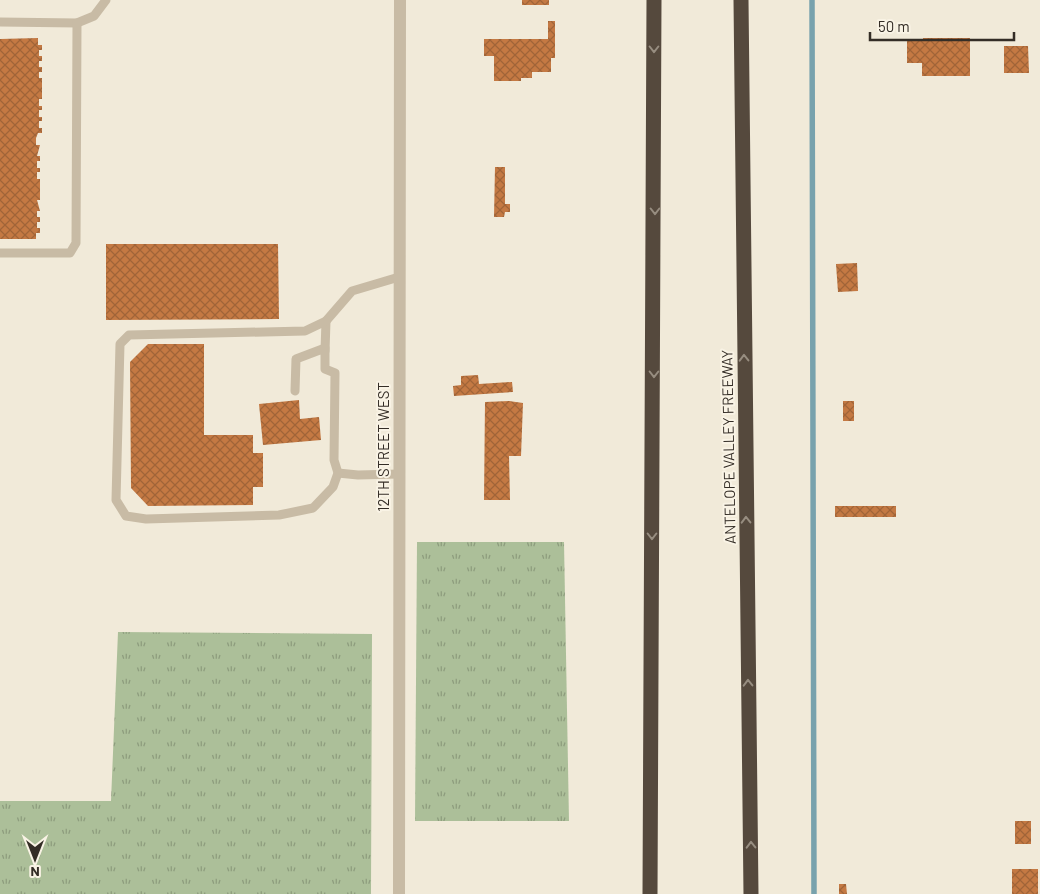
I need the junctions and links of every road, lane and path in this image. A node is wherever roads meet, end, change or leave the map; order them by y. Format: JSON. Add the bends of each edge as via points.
{"nodes":[{"id":1,"x":106,"y":0,"type":"edge"},
{"id":2,"x":400,"y":0,"type":"edge"},
{"id":3,"x":654,"y":0,"type":"edge"},
{"id":4,"x":741,"y":0,"type":"edge"},
{"id":5,"x":0,"y":22,"type":"edge"},
{"id":6,"x":77,"y":23,"type":"junction"},
{"id":7,"x":0,"y":253,"type":"edge"},
{"id":8,"x":399,"y":277,"type":"junction"},
{"id":9,"x":326,"y":320,"type":"junction"},
{"id":10,"x":325,"y":351,"type":"junction"},
{"id":11,"x":294,"y":391,"type":"dead end"},
{"id":12,"x":338,"y":473,"type":"junction"},
{"id":13,"x":399,"y":474,"type":"junction"},
{"id":14,"x":650,"y":838,"type":"junction"},
{"id":15,"x":399,"y":894,"type":"edge"},
{"id":16,"x":646,"y":894,"type":"edge"},
{"id":17,"x":650,"y":894,"type":"edge"},
{"id":18,"x":751,"y":894,"type":"edge"}],
"edges":[{"from":1,"to":6,"type":"lane","via":[[94,16]]},
{"from":2,"to":8,"type":"street","name":"12TH STREET WEST"},
{"from":3,"to":14,"type":"highway","one_way":true},
{"from":18,"to":4,"type":"highway","name":"ANTELOPE VALLEY FREEWAY","one_way":true},
{"from":5,"to":6,"type":"lane"},
{"from":6,"to":7,"type":"lane","via":[[76,243],[70,253]]},
{"from":8,"to":9,"type":"lane","via":[[352,291]]},
{"from":8,"to":13,"type":"street","name":"12TH STREET WEST"},
{"from":9,"to":10,"type":"lane"},
{"from":9,"to":12,"type":"lane","via":[[305,331],[129,334],[120,344],[116,500],[126,516],[146,519],[279,516],[313,508],[333,487]]},
{"from":10,"to":11,"type":"lane","via":[[325,348],[296,359]]},
{"from":10,"to":12,"type":"lane","via":[[325,369],[335,374],[334,460]]},
{"from":12,"to":13,"type":"lane"},
{"from":13,"to":15,"type":"street","name":"12TH STREET WEST"},
{"from":14,"to":16,"type":"highway"},
{"from":14,"to":17,"type":"highway"}]}
